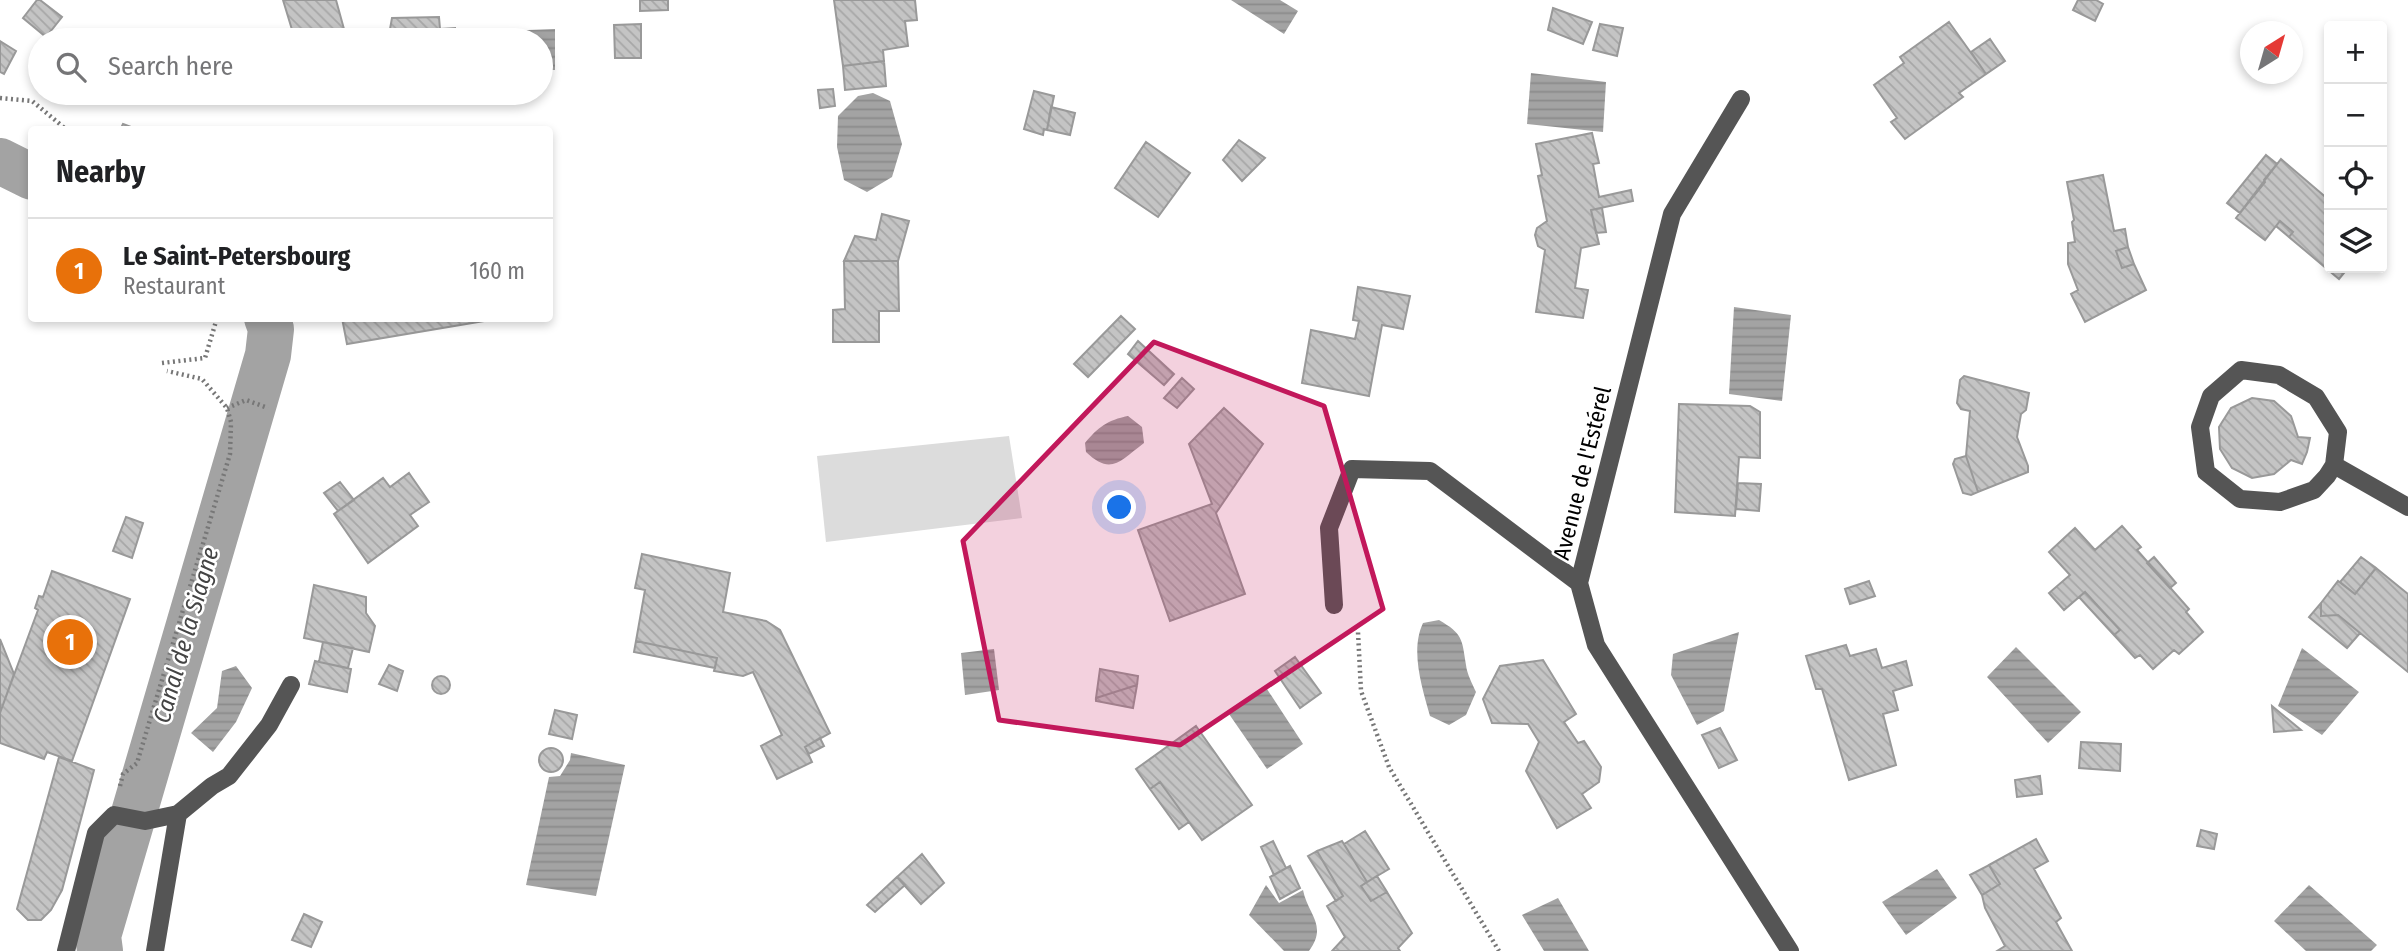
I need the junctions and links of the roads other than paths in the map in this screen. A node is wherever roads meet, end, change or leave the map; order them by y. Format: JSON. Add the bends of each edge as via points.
{"nodes":[{"id":1,"x":1741,"y":99,"type":"dead end"},
{"id":2,"x":2334,"y":465,"type":"junction"},
{"id":3,"x":2408,"y":507,"type":"edge"},
{"id":4,"x":1579,"y":583,"type":"junction"},
{"id":5,"x":1334,"y":605,"type":"road end"},
{"id":6,"x":291,"y":685,"type":"dead end"},
{"id":7,"x":178,"y":814,"type":"junction"},
{"id":8,"x":66,"y":951,"type":"edge"},
{"id":9,"x":155,"y":951,"type":"edge"},
{"id":10,"x":1790,"y":951,"type":"edge"}],
"edges":[{"from":1,"to":4,"type":"street","name":"Avenue de l'Estérel","via":[[1672,214]]},
{"from":2,"to":2,"type":"street","via":[[2314,490],[2280,502],[2240,499],[2206,472],[2200,426],[2211,396],[2241,370],[2279,375],[2316,397],[2338,432]]},
{"from":2,"to":3,"type":"street"},
{"from":4,"to":5,"type":"street","via":[[1430,471],[1352,469],[1329,528]]},
{"from":4,"to":10,"type":"street","name":"Avenue de l'Estérel","via":[[1596,645]]},
{"from":6,"to":7,"type":"street","via":[[269,725],[229,776]]},
{"from":7,"to":8,"type":"street","via":[[145,821],[117,815],[96,833]]},
{"from":7,"to":9,"type":"street"}]}
